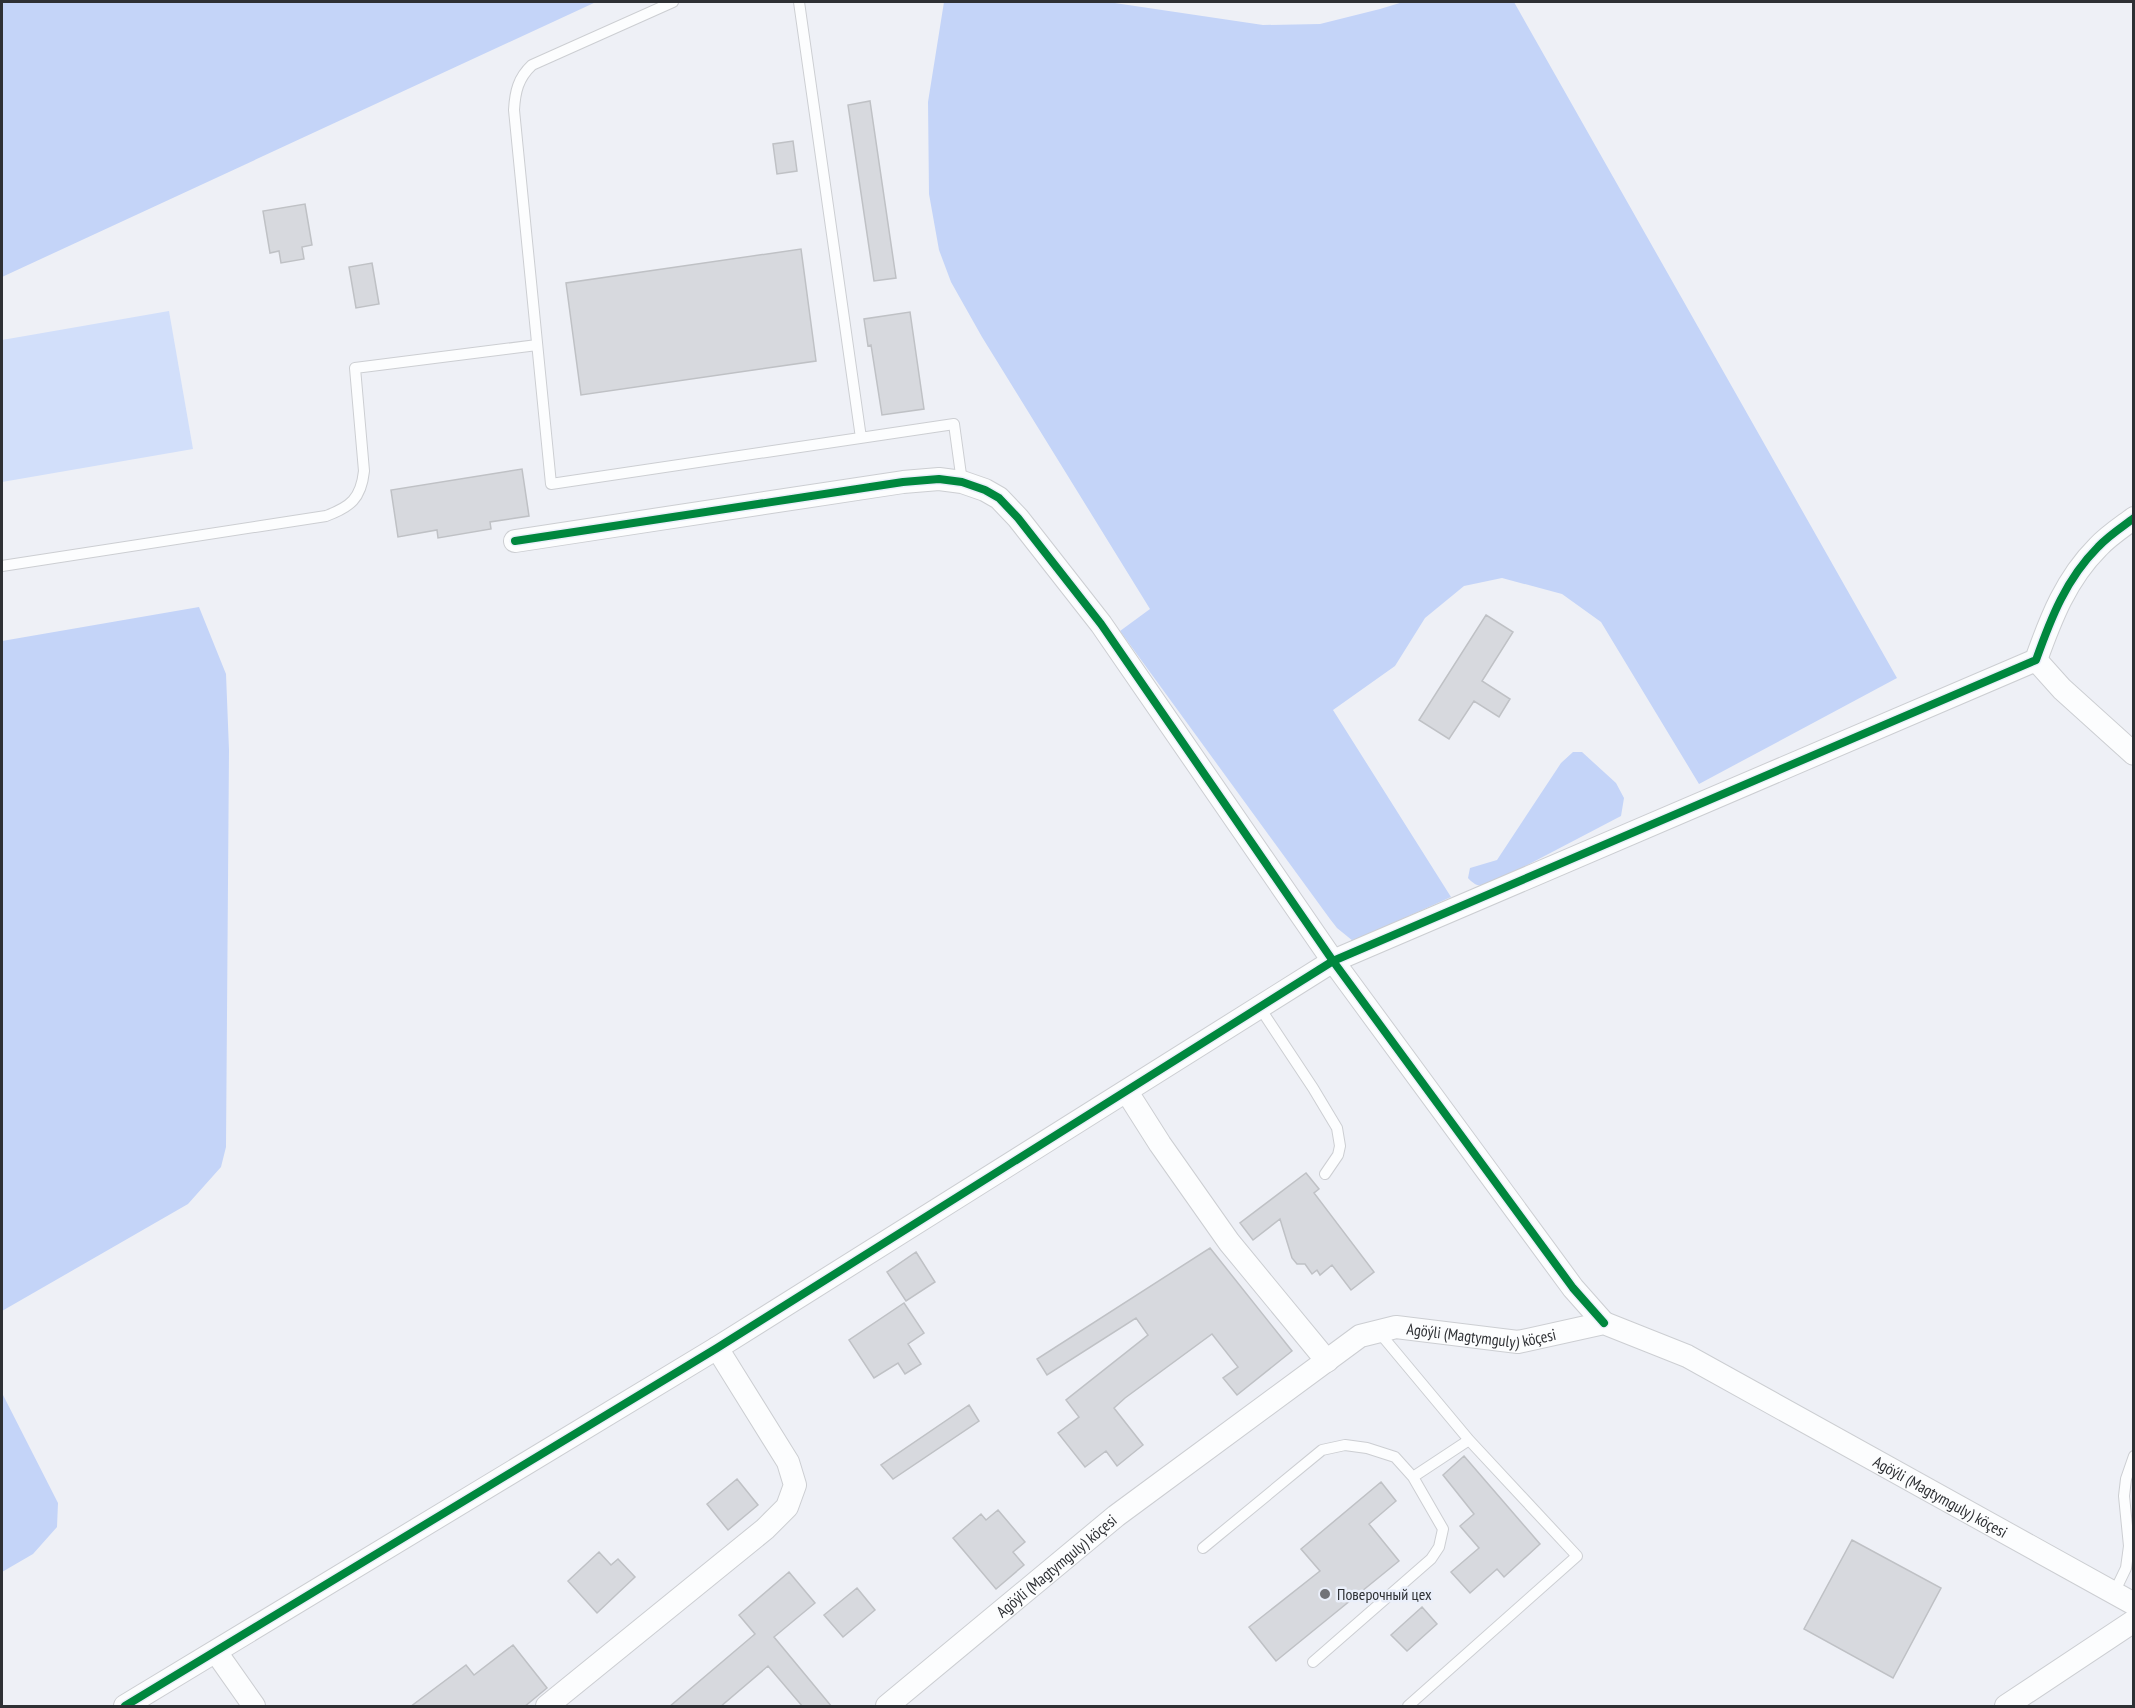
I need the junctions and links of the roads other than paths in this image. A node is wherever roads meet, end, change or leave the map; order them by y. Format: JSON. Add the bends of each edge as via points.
{"nodes":[{"id":1,"x":673,"y":2,"type":"edge"},
{"id":2,"x":799,"y":2,"type":"edge"},
{"id":3,"x":537,"y":345,"type":"junction"},
{"id":4,"x":861,"y":438,"type":"junction"},
{"id":5,"x":962,"y":482,"type":"junction"},
{"id":6,"x":2133,"y":518,"type":"edge"},
{"id":7,"x":515,"y":541,"type":"dead end"},
{"id":8,"x":2,"y":566,"type":"edge"},
{"id":9,"x":2036,"y":660,"type":"junction"},
{"id":10,"x":2133,"y":754,"type":"edge"},
{"id":11,"x":1334,"y":961,"type":"junction"},
{"id":12,"x":1260,"y":1008,"type":"junction"},
{"id":13,"x":1127,"y":1092,"type":"junction"},
{"id":14,"x":1325,"y":1174,"type":"dead end"},
{"id":15,"x":1604,"y":1323,"type":"junction"},
{"id":16,"x":1377,"y":1331,"type":"junction"},
{"id":17,"x":717,"y":1348,"type":"junction"},
{"id":18,"x":1327,"y":1361,"type":"junction"},
{"id":19,"x":1468,"y":1440,"type":"junction"},
{"id":20,"x":2133,"y":1456,"type":"edge"},
{"id":21,"x":1413,"y":1477,"type":"junction"},
{"id":22,"x":1203,"y":1548,"type":"dead end"},
{"id":23,"x":2124,"y":1599,"type":"edge"},
{"id":24,"x":2133,"y":1621,"type":"edge"},
{"id":25,"x":216,"y":1652,"type":"junction"},
{"id":26,"x":1313,"y":1662,"type":"dead end"},
{"id":27,"x":2009,"y":1706,"type":"edge"},
{"id":28,"x":125,"y":1707,"type":"edge"},
{"id":29,"x":255,"y":1707,"type":"edge"},
{"id":30,"x":547,"y":1707,"type":"edge"},
{"id":31,"x":887,"y":1707,"type":"edge"},
{"id":32,"x":1408,"y":1707,"type":"edge"}],
"edges":[{"from":1,"to":3,"type":"lane","via":[[532,65],[518,84],[514,110]]},
{"from":2,"to":4,"type":"lane"},
{"from":3,"to":4,"type":"lane","via":[[551,484]]},
{"from":3,"to":8,"type":"lane","via":[[355,368],[364,471],[362,486],[353,502],[342,510],[326,516]]},
{"from":4,"to":5,"type":"lane","via":[[954,424]]},
{"from":5,"to":7,"type":"street","via":[[903,482]]},
{"from":5,"to":11,"type":"street","via":[[999,498],[1101,624]]},
{"from":6,"to":9,"type":"street","via":[[2098,547],[2064,590]]},
{"from":9,"to":10,"type":"street"},
{"from":9,"to":11,"type":"street"},
{"from":11,"to":12,"type":"street"},
{"from":11,"to":15,"type":"street","via":[[1573,1288]]},
{"from":12,"to":13,"type":"street"},
{"from":12,"to":14,"type":"lane","via":[[1337,1128],[1338,1155]]},
{"from":13,"to":17,"type":"street"},
{"from":13,"to":18,"type":"street","via":[[1229,1242]]},
{"from":15,"to":16,"type":"street","name":"Agöýli (Magtymguly) köçesi","via":[[1518,1342],[1396,1327]]},
{"from":15,"to":23,"type":"street","name":"Agöýli (Magtymguly) köçesi","via":[[1687,1356]]},
{"from":16,"to":18,"type":"street","name":"Agöýli (Magtymguly) köçesi","via":[[1360,1336]]},
{"from":16,"to":19,"type":"lane"},
{"from":17,"to":25,"type":"street"},
{"from":17,"to":30,"type":"street","via":[[788,1462],[795,1485],[788,1508]]},
{"from":18,"to":31,"type":"street","name":"Agöýli (Magtymguly) köçesi","via":[[1116,1516]]},
{"from":19,"to":21,"type":"lane"},
{"from":19,"to":32,"type":"lane","via":[[1577,1556]]},
{"from":20,"to":23,"type":"lane","via":[[2124,1496],[2129,1546]]},
{"from":21,"to":22,"type":"lane","via":[[1387,1453],[1345,1445],[1322,1450]]},
{"from":21,"to":26,"type":"lane","via":[[1443,1529],[1439,1547],[1431,1559]]},
{"from":24,"to":27,"type":"street"},
{"from":25,"to":28,"type":"street"},
{"from":25,"to":29,"type":"street"}]}
